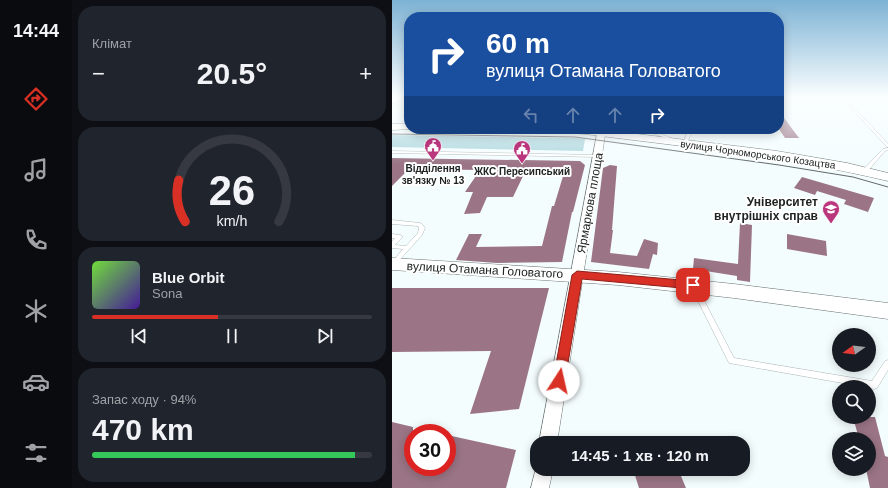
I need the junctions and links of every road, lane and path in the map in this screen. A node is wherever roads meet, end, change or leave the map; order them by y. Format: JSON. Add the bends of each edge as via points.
{"nodes":[{"id":1,"x":863,"y":119,"type":"edge"},
{"id":2,"x":392,"y":127,"type":"edge"},
{"id":3,"x":404,"y":127,"type":"edge"},
{"id":4,"x":602,"y":134,"type":"edge"},
{"id":5,"x":624,"y":134,"type":"edge"},
{"id":6,"x":659,"y":134,"type":"edge"},
{"id":7,"x":688,"y":134,"type":"edge"},
{"id":8,"x":682,"y":142,"type":"junction"},
{"id":9,"x":888,"y":147,"type":"edge"},
{"id":10,"x":392,"y":152,"type":"edge"},
{"id":11,"x":598,"y":156,"type":"junction"},
{"id":12,"x":865,"y":171,"type":"junction"},
{"id":13,"x":888,"y":177,"type":"edge"},
{"id":14,"x":392,"y":222,"type":"edge"},
{"id":15,"x":392,"y":236,"type":"edge"},
{"id":16,"x":392,"y":245,"type":"edge"},
{"id":17,"x":407,"y":248,"type":"junction"},
{"id":18,"x":392,"y":264,"type":"edge"},
{"id":19,"x":577,"y":275,"type":"junction"},
{"id":20,"x":693,"y":285,"type":"junction"},
{"id":21,"x":888,"y":311,"type":"edge"},
{"id":22,"x":888,"y":363,"type":"edge"},
{"id":23,"x":549,"y":436,"type":"edge"},
{"id":24,"x":543,"y":476,"type":"edge"},
{"id":25,"x":540,"y":488,"type":"edge"}],
"edges":[{"from":1,"to":9,"type":"lane"},
{"from":2,"to":3,"type":"main road"},
{"from":4,"to":11,"type":"street","name":"Ярмаркова площа"},
{"from":5,"to":8,"type":"main road","name":"вулиця Чорноморського Козацтва"},
{"from":6,"to":8,"type":"lane"},
{"from":7,"to":8,"type":"lane"},
{"from":8,"to":12,"type":"main road","name":"вулиця Чорноморського Козацтва","via":[[784,156]]},
{"from":9,"to":12,"type":"lane"},
{"from":10,"to":11,"type":"lane"},
{"from":11,"to":19,"type":"street","name":"Ярмаркова площа"},
{"from":12,"to":13,"type":"main road","name":"вулиця Чорноморського Козацтва"},
{"from":14,"to":17,"type":"lane","via":[[420,225],[422,228]]},
{"from":15,"to":16,"type":"lane","via":[[400,237]]},
{"from":16,"to":17,"type":"lane"},
{"from":17,"to":18,"type":"lane"},
{"from":18,"to":19,"type":"main road","name":"вулиця Отамана Головатого","via":[[439,269]]},
{"from":19,"to":20,"type":"main road","name":"вулиця Отамана Головатого"},
{"from":19,"to":23,"type":"street","name":"Ярмаркова площа"},
{"from":20,"to":21,"type":"main road","name":"вулиця Отамана Головатого"},
{"from":20,"to":22,"type":"lane","via":[[732,361],[874,385]]},
{"from":24,"to":25,"type":"street"}]}
